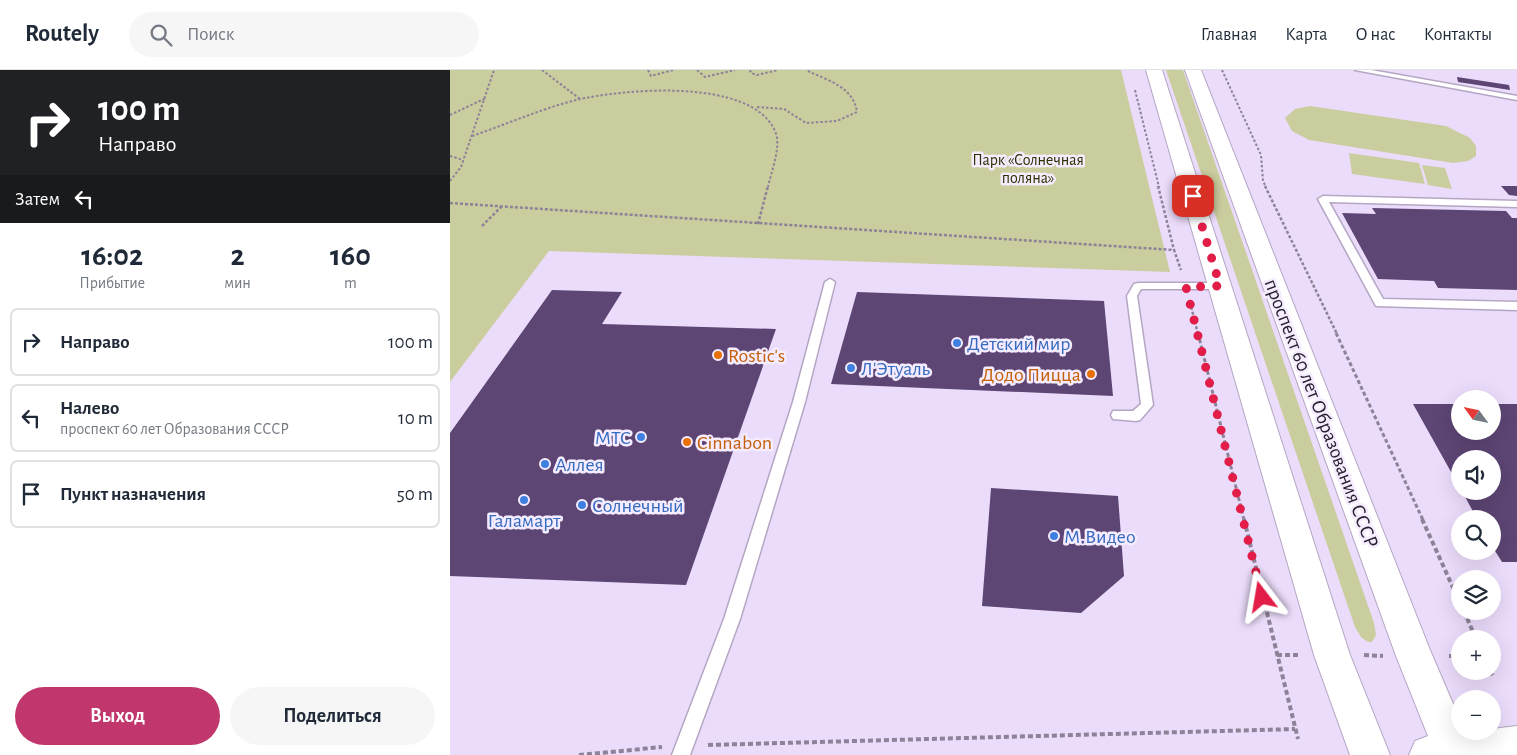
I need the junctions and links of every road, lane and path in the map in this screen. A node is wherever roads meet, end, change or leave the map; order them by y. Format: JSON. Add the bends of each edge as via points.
{"nodes":[{"id":1,"x":494,"y":70,"type":"edge"},
{"id":2,"x":542,"y":70,"type":"edge"},
{"id":3,"x":648,"y":70,"type":"edge"},
{"id":4,"x":673,"y":70,"type":"edge"},
{"id":5,"x":697,"y":70,"type":"edge"},
{"id":6,"x":735,"y":70,"type":"edge"},
{"id":7,"x":750,"y":70,"type":"edge"},
{"id":8,"x":778,"y":70,"type":"edge"},
{"id":9,"x":806,"y":70,"type":"edge"},
{"id":10,"x":1154,"y":70,"type":"edge"},
{"id":11,"x":1193,"y":70,"type":"edge"},
{"id":12,"x":1222,"y":70,"type":"edge"},
{"id":13,"x":1359,"y":70,"type":"edge"},
{"id":14,"x":1135,"y":89,"type":"dead end"},
{"id":15,"x":486,"y":98,"type":"junction"},
{"id":16,"x":1517,"y":98,"type":"edge"},
{"id":17,"x":581,"y":99,"type":"junction"},
{"id":18,"x":755,"y":107,"type":"junction"},
{"id":19,"x":450,"y":115,"type":"edge"},
{"id":20,"x":472,"y":136,"type":"junction"},
{"id":21,"x":450,"y":156,"type":"edge"},
{"id":22,"x":464,"y":160,"type":"junction"},
{"id":23,"x":450,"y":181,"type":"edge"},
{"id":24,"x":450,"y":203,"type":"edge"},
{"id":25,"x":1517,"y":204,"type":"edge"},
{"id":26,"x":501,"y":207,"type":"junction"},
{"id":27,"x":758,"y":224,"type":"junction"},
{"id":28,"x":482,"y":226,"type":"dead end"},
{"id":29,"x":1174,"y":250,"type":"junction"},
{"id":30,"x":830,"y":282,"type":"dead end"},
{"id":31,"x":1220,"y":286,"type":"junction"},
{"id":32,"x":1186,"y":287,"type":"junction"},
{"id":33,"x":1517,"y":306,"type":"edge"},
{"id":34,"x":1117,"y":415,"type":"dead end"},
{"id":35,"x":1451,"y":583,"type":"edge"},
{"id":36,"x":1277,"y":655,"type":"junction"},
{"id":37,"x":1307,"y":655,"type":"dead end"},
{"id":38,"x":1364,"y":656,"type":"dead end"},
{"id":39,"x":1389,"y":656,"type":"dead end"},
{"id":40,"x":1295,"y":730,"type":"junction"},
{"id":41,"x":1298,"y":738,"type":"dead end"},
{"id":42,"x":1517,"y":746,"type":"edge"},
{"id":43,"x":683,"y":750,"type":"edge"},
{"id":44,"x":1446,"y":754,"type":"edge"},
{"id":45,"x":579,"y":755,"type":"edge"},
{"id":46,"x":1370,"y":755,"type":"edge"}],
"edges":[{"from":1,"to":15,"type":"path"},
{"from":2,"to":17,"type":"path"},
{"from":3,"to":4,"type":"path","via":[[651,76]]},
{"from":5,"to":6,"type":"path","via":[[705,77]]},
{"from":7,"to":8,"type":"path","via":[[757,75]]},
{"from":9,"to":18,"type":"path","via":[[848,91],[856,100],[856,112],[837,121],[806,123],[784,109]]},
{"from":10,"to":31,"type":"main road"},
{"from":11,"to":44,"type":"main road","name":"проспект 60 лет Образования СССР","via":[[1411,647]]},
{"from":12,"to":35,"type":"path","via":[[1261,155],[1263,182],[1382,429]]},
{"from":13,"to":16,"type":"lane"},
{"from":14,"to":29,"type":"path"},
{"from":15,"to":19,"type":"path"},
{"from":15,"to":20,"type":"path"},
{"from":17,"to":18,"type":"path","via":[[615,93],[683,92],[733,98]]},
{"from":17,"to":20,"type":"path"},
{"from":18,"to":27,"type":"path","via":[[769,118],[777,134]]},
{"from":20,"to":22,"type":"path"},
{"from":21,"to":22,"type":"path"},
{"from":22,"to":23,"type":"path"},
{"from":24,"to":26,"type":"path"},
{"from":25,"to":33,"type":"lane","via":[[1323,198],[1380,303]]},
{"from":26,"to":27,"type":"path"},
{"from":26,"to":28,"type":"path"},
{"from":27,"to":29,"type":"path"},
{"from":29,"to":32,"type":"path"},
{"from":30,"to":43,"type":"lane","via":[[799,402],[732,619]]},
{"from":31,"to":32,"type":"lane"},
{"from":31,"to":46,"type":"main road","via":[[1332,655]]},
{"from":32,"to":34,"type":"lane","via":[[1138,286],[1132,296],[1147,405],[1136,416]]},
{"from":32,"to":36,"type":"path"},
{"from":36,"to":37,"type":"path"},
{"from":36,"to":40,"type":"path"},
{"from":38,"to":39,"type":"path"},
{"from":40,"to":41,"type":"path"},
{"from":40,"to":43,"type":"path"},
{"from":42,"to":44,"type":"main road"},
{"from":43,"to":45,"type":"path"}]}
